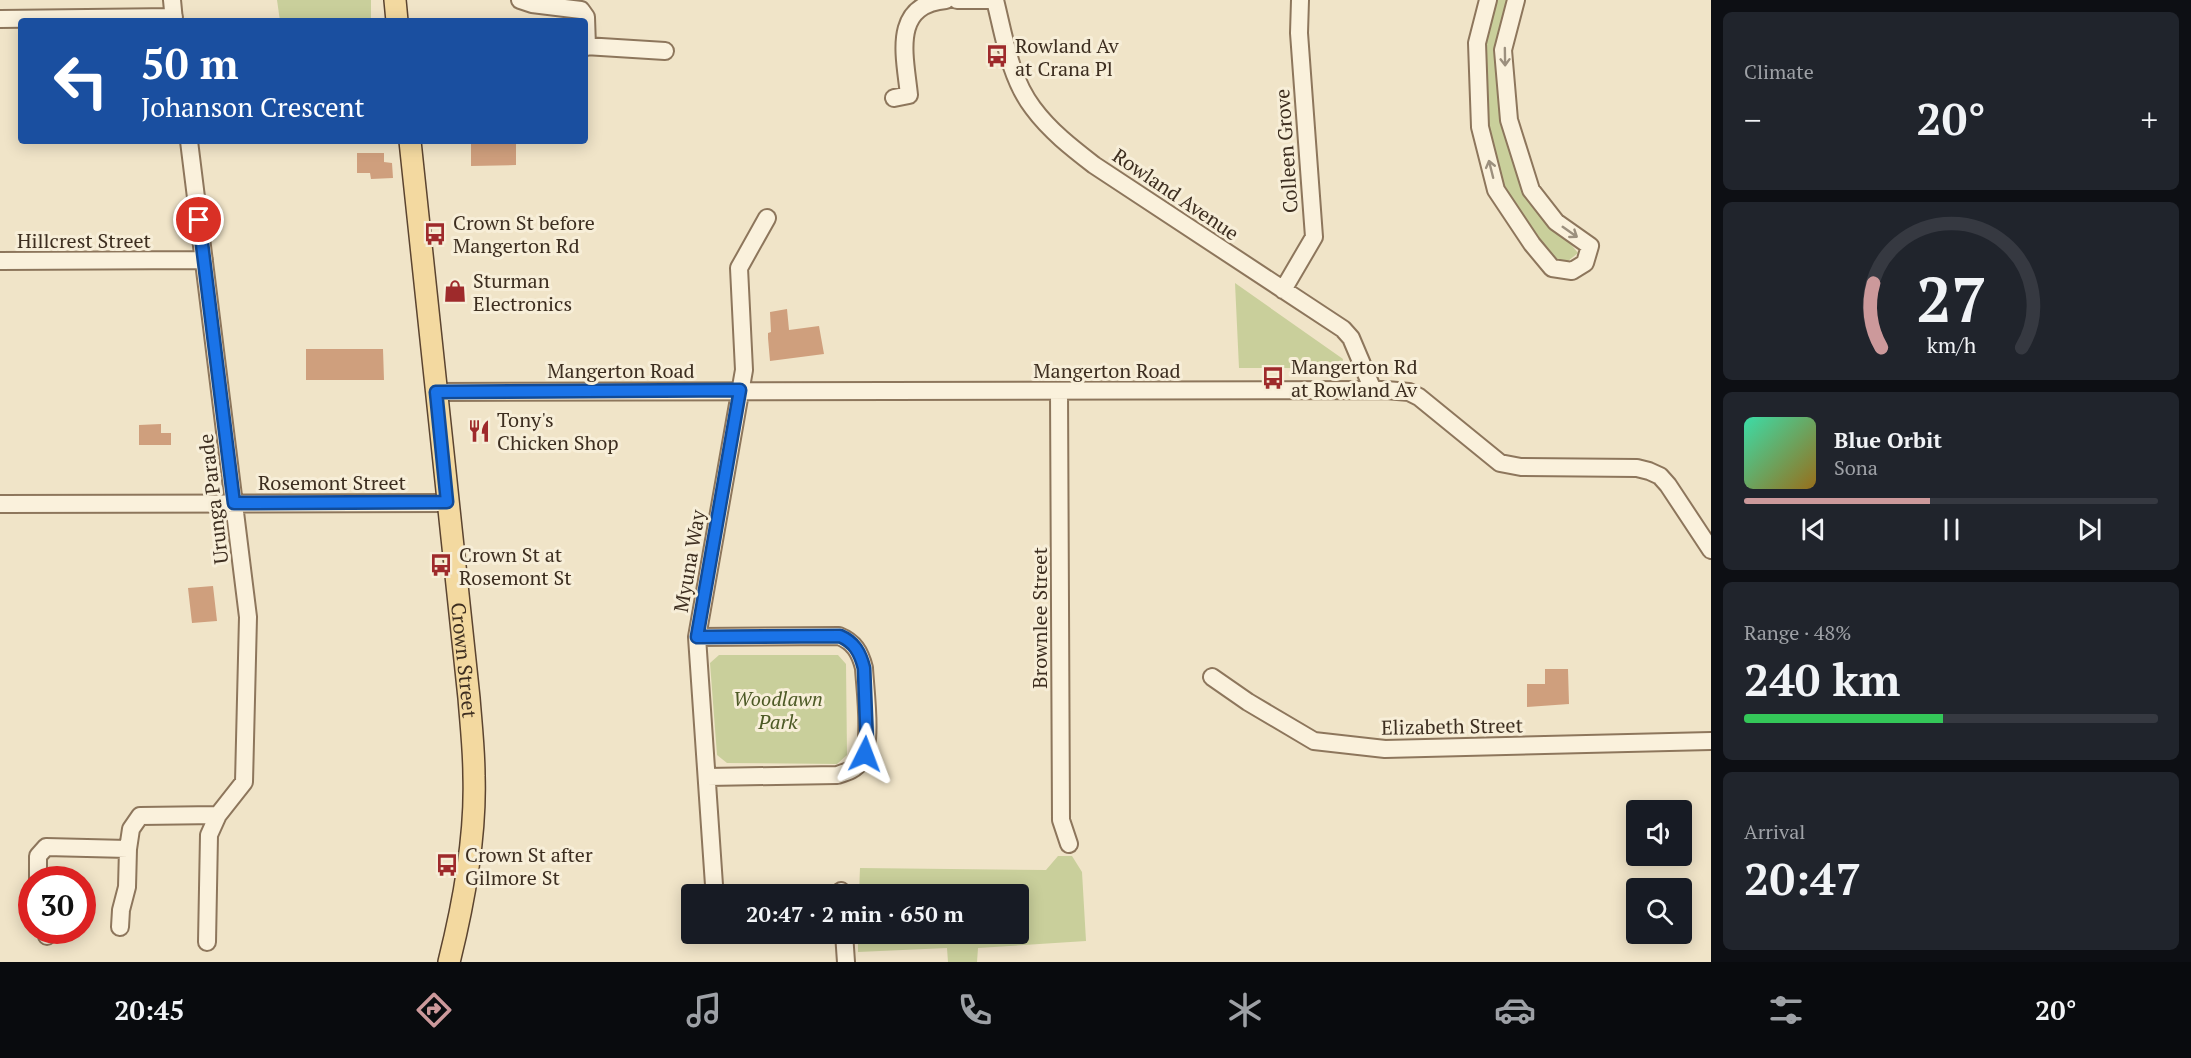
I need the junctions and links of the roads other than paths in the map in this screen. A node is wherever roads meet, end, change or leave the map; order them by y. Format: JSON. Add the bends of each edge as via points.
{"nodes":[{"id":1,"x":395,"y":0,"type":"edge"},
{"id":2,"x":946,"y":0,"type":"edge"},
{"id":3,"x":957,"y":0,"type":"edge"},
{"id":4,"x":995,"y":0,"type":"edge"},
{"id":5,"x":1300,"y":0,"type":"edge"},
{"id":6,"x":1488,"y":0,"type":"edge"},
{"id":7,"x":1516,"y":0,"type":"edge"},
{"id":8,"x":521,"y":1,"type":"edge"},
{"id":9,"x":173,"y":13,"type":"edge"},
{"id":10,"x":18,"y":18,"type":"edge"},
{"id":11,"x":29,"y":18,"type":"edge"},
{"id":12,"x":397,"y":18,"type":"edge"},
{"id":13,"x":586,"y":18,"type":"edge"},
{"id":14,"x":0,"y":19,"type":"edge"},
{"id":15,"x":588,"y":46,"type":"edge"},
{"id":16,"x":665,"y":51,"type":"dead end"},
{"id":17,"x":894,"y":98,"type":"dead end"},
{"id":18,"x":189,"y":144,"type":"edge"},
{"id":19,"x":410,"y":144,"type":"edge"},
{"id":20,"x":767,"y":218,"type":"dead end"},
{"id":21,"x":204,"y":260,"type":"junction"},
{"id":22,"x":0,"y":261,"type":"edge"},
{"id":23,"x":1284,"y":290,"type":"junction"},
{"id":24,"x":740,"y":390,"type":"junction"},
{"id":25,"x":1373,"y":390,"type":"junction"},
{"id":26,"x":1059,"y":391,"type":"junction"},
{"id":27,"x":436,"y":392,"type":"junction"},
{"id":28,"x":447,"y":502,"type":"junction"},
{"id":29,"x":234,"y":503,"type":"junction"},
{"id":30,"x":0,"y":504,"type":"edge"},
{"id":31,"x":1711,"y":550,"type":"edge"},
{"id":32,"x":697,"y":637,"type":"junction"},
{"id":33,"x":1212,"y":677,"type":"dead end"},
{"id":34,"x":1711,"y":741,"type":"edge"},
{"id":35,"x":707,"y":777,"type":"junction"},
{"id":36,"x":218,"y":815,"type":"junction"},
{"id":37,"x":1069,"y":844,"type":"dead end"},
{"id":38,"x":128,"y":849,"type":"junction"},
{"id":39,"x":38,"y":866,"type":"edge"},
{"id":40,"x":714,"y":884,"type":"edge"},
{"id":41,"x":120,"y":927,"type":"dead end"},
{"id":42,"x":207,"y":942,"type":"dead end"},
{"id":43,"x":845,"y":944,"type":"edge"},
{"id":44,"x":449,"y":962,"type":"edge"},
{"id":45,"x":846,"y":962,"type":"edge"}],
"edges":[{"from":1,"to":12,"type":"main road"},
{"from":2,"to":17,"type":"street","via":[[919,9],[905,29],[909,95]]},
{"from":3,"to":4,"type":"street"},
{"from":4,"to":23,"type":"street","name":"Rowland Avenue","via":[[1013,67],[1032,107],[1045,122],[1094,165]]},
{"from":5,"to":23,"type":"street","name":"Colleen Grove","via":[[1314,237]]},
{"from":7,"to":6,"type":"street","one_way":true,"via":[[1503,50],[1509,120],[1531,190],[1556,222],[1590,246],[1585,263],[1572,271],[1552,268],[1496,190],[1480,127],[1476,43]]},
{"from":8,"to":13,"type":"street","via":[[581,10]]},
{"from":9,"to":11,"type":"street"},
{"from":10,"to":14,"type":"street"},
{"from":15,"to":16,"type":"street"},
{"from":18,"to":21,"type":"street","name":"Urunga Parade"},
{"from":19,"to":27,"type":"main road","name":"Crown Street"},
{"from":20,"to":24,"type":"street","name":"Myuna Way","via":[[739,268],[744,370]]},
{"from":21,"to":22,"type":"street","name":"Hillcrest Street"},
{"from":21,"to":29,"type":"street","name":"Urunga Parade"},
{"from":23,"to":25,"type":"street","name":"Rowland Avenue","via":[[1343,329],[1351,338]]},
{"from":24,"to":26,"type":"street","name":"Mangerton Road"},
{"from":24,"to":27,"type":"street","name":"Mangerton Road"},
{"from":24,"to":32,"type":"street","name":"Myuna Way"},
{"from":25,"to":26,"type":"street","name":"Mangerton Road"},
{"from":25,"to":31,"type":"street","name":"Mangerton Road","via":[[1409,392],[1419,397],[1500,464],[1624,467],[1660,476]]},
{"from":26,"to":37,"type":"street","name":"Brownlee Street","via":[[1061,820]]},
{"from":27,"to":28,"type":"main road","name":"Crown Street"},
{"from":28,"to":29,"type":"street","name":"Rosemont Street"},
{"from":28,"to":44,"type":"main road","name":"Crown Street","via":[[475,777],[471,848]]},
{"from":29,"to":30,"type":"street","name":"Rosemont Street"},
{"from":29,"to":36,"type":"street","name":"Urunga Parade","via":[[248,617],[244,782]]},
{"from":32,"to":35,"type":"street","name":"Myuna Way"},
{"from":32,"to":35,"type":"street","via":[[840,636],[856,647],[864,668],[867,745],[855,768],[837,775]]},
{"from":33,"to":34,"type":"street","name":"Elizabeth Street","via":[[1314,741],[1385,749]]},
{"from":35,"to":40,"type":"street","name":"Myuna Way"},
{"from":36,"to":38,"type":"street","via":[[140,816],[131,829]]},
{"from":36,"to":42,"type":"street","via":[[209,835]]},
{"from":38,"to":39,"type":"street","via":[[46,847],[38,856]]},
{"from":38,"to":41,"type":"street"},
{"from":43,"to":45,"type":"street"}]}
